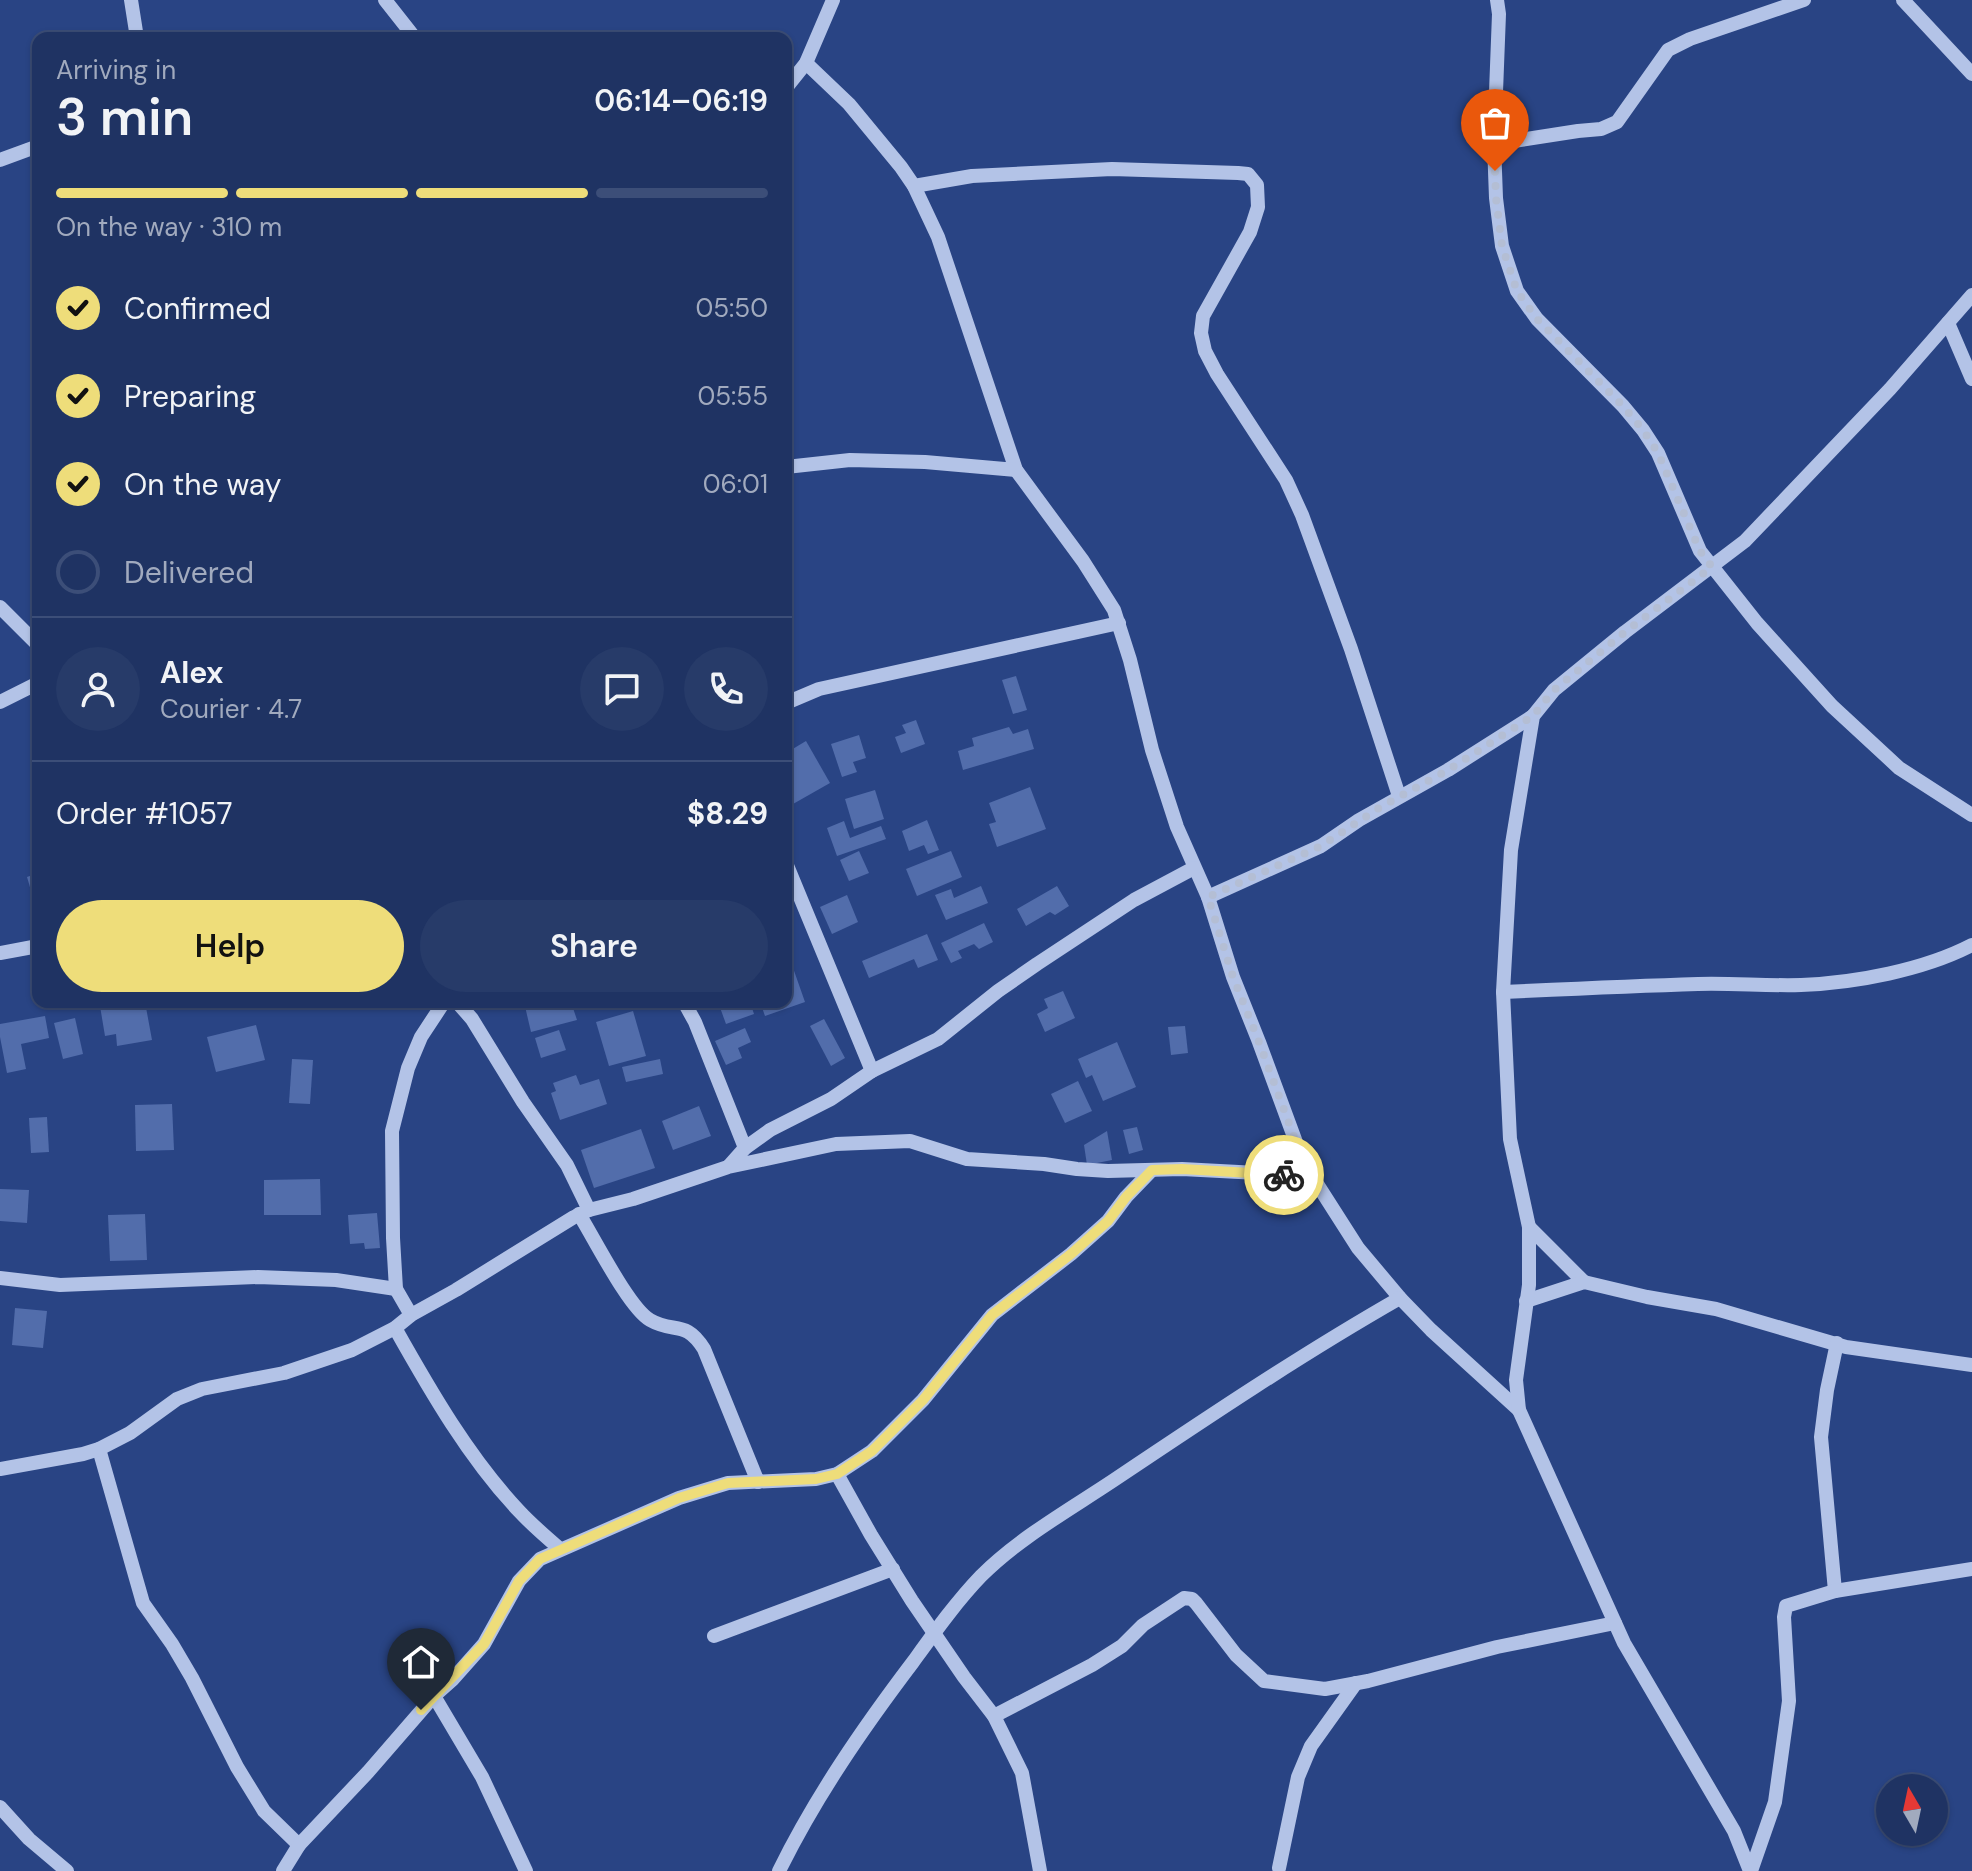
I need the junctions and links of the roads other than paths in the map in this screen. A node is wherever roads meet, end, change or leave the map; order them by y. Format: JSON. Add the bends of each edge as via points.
{"nodes":[{"id":1,"x":131,"y":0,"type":"edge"},
{"id":2,"x":385,"y":0,"type":"edge"},
{"id":3,"x":833,"y":0,"type":"edge"},
{"id":4,"x":1497,"y":0,"type":"edge"},
{"id":5,"x":1804,"y":0,"type":"edge"},
{"id":6,"x":1903,"y":0,"type":"edge"},
{"id":7,"x":136,"y":32,"type":"edge"},
{"id":8,"x":410,"y":32,"type":"edge"},
{"id":9,"x":806,"y":63,"type":"junction"},
{"id":10,"x":1972,"y":74,"type":"edge"},
{"id":11,"x":792,"y":80,"type":"edge"},
{"id":12,"x":1494,"y":144,"type":"junction"},
{"id":13,"x":32,"y":148,"type":"edge"},
{"id":14,"x":0,"y":160,"type":"edge"},
{"id":15,"x":914,"y":186,"type":"junction"},
{"id":16,"x":1972,"y":295,"type":"edge"},
{"id":17,"x":1948,"y":323,"type":"junction"},
{"id":18,"x":1972,"y":379,"type":"edge"},
{"id":19,"x":792,"y":466,"type":"edge"},
{"id":20,"x":1016,"y":470,"type":"junction"},
{"id":21,"x":1712,"y":567,"type":"junction"},
{"id":22,"x":0,"y":607,"type":"edge"},
{"id":23,"x":1119,"y":623,"type":"junction"},
{"id":24,"x":32,"y":639,"type":"edge"},
{"id":25,"x":32,"y":686,"type":"edge"},
{"id":26,"x":792,"y":700,"type":"edge"},
{"id":27,"x":0,"y":702,"type":"edge"},
{"id":28,"x":1533,"y":716,"type":"junction"},
{"id":29,"x":1399,"y":796,"type":"junction"},
{"id":30,"x":1972,"y":815,"type":"edge"},
{"id":31,"x":1194,"y":868,"type":"junction"},
{"id":32,"x":792,"y":878,"type":"edge"},
{"id":33,"x":1208,"y":897,"type":"junction"},
{"id":34,"x":1972,"y":945,"type":"edge"},
{"id":35,"x":32,"y":947,"type":"edge"},
{"id":36,"x":0,"y":953,"type":"edge"},
{"id":37,"x":1503,"y":992,"type":"junction"},
{"id":38,"x":440,"y":1008,"type":"edge"},
{"id":39,"x":462,"y":1008,"type":"edge"},
{"id":40,"x":687,"y":1008,"type":"edge"},
{"id":41,"x":872,"y":1071,"type":"junction"},
{"id":42,"x":770,"y":1130,"type":"junction"},
{"id":43,"x":745,"y":1148,"type":"junction"},
{"id":44,"x":781,"y":1156,"type":"junction"},
{"id":45,"x":728,"y":1167,"type":"junction"},
{"id":46,"x":1152,"y":1170,"type":"junction"},
{"id":47,"x":1312,"y":1176,"type":"junction"},
{"id":48,"x":584,"y":1212,"type":"junction"},
{"id":49,"x":1529,"y":1227,"type":"junction"},
{"id":50,"x":0,"y":1278,"type":"edge"},
{"id":51,"x":1584,"y":1282,"type":"junction"},
{"id":52,"x":396,"y":1289,"type":"junction"},
{"id":53,"x":1400,"y":1298,"type":"junction"},
{"id":54,"x":1526,"y":1301,"type":"junction"},
{"id":55,"x":411,"y":1315,"type":"junction"},
{"id":56,"x":395,"y":1328,"type":"junction"},
{"id":57,"x":1837,"y":1343,"type":"junction"},
{"id":58,"x":1972,"y":1365,"type":"edge"},
{"id":59,"x":1519,"y":1410,"type":"junction"},
{"id":60,"x":99,"y":1449,"type":"junction"},
{"id":61,"x":0,"y":1469,"type":"edge"},
{"id":62,"x":837,"y":1474,"type":"junction"},
{"id":63,"x":758,"y":1482,"type":"junction"},
{"id":64,"x":560,"y":1549,"type":"junction"},
{"id":65,"x":893,"y":1569,"type":"junction"},
{"id":66,"x":1972,"y":1569,"type":"edge"},
{"id":67,"x":1835,"y":1591,"type":"junction"},
{"id":68,"x":1615,"y":1623,"type":"junction"},
{"id":69,"x":934,"y":1633,"type":"junction"},
{"id":70,"x":714,"y":1636,"type":"dead end"},
{"id":71,"x":1356,"y":1683,"type":"junction"},
{"id":72,"x":434,"y":1696,"type":"junction"},
{"id":73,"x":994,"y":1716,"type":"junction"},
{"id":74,"x":0,"y":1807,"type":"edge"},
{"id":75,"x":299,"y":1845,"type":"junction"},
{"id":76,"x":1279,"y":1868,"type":"dead end"},
{"id":77,"x":67,"y":1871,"type":"edge"},
{"id":78,"x":283,"y":1871,"type":"edge"},
{"id":79,"x":526,"y":1871,"type":"edge"},
{"id":80,"x":779,"y":1871,"type":"edge"},
{"id":81,"x":1040,"y":1871,"type":"edge"},
{"id":82,"x":1751,"y":1871,"type":"edge"}],
"edges":[{"from":1,"to":7,"type":"street"},
{"from":2,"to":8,"type":"street"},
{"from":3,"to":9,"type":"street"},
{"from":4,"to":12,"type":"street"},
{"from":5,"to":12,"type":"street","via":[[1668,50],[1617,122],[1601,129]]},
{"from":6,"to":10,"type":"street"},
{"from":9,"to":11,"type":"street"},
{"from":9,"to":15,"type":"street","via":[[849,104]]},
{"from":12,"to":21,"type":"street","via":[[1502,246],[1517,291],[1643,430]]},
{"from":13,"to":14,"type":"street"},
{"from":15,"to":20,"type":"street","via":[[938,237]]},
{"from":15,"to":29,"type":"street","via":[[972,176],[1112,169],[1248,174],[1257,185],[1258,207],[1250,232],[1203,316],[1205,351],[1286,480],[1302,515]]},
{"from":16,"to":17,"type":"street"},
{"from":17,"to":18,"type":"street"},
{"from":17,"to":21,"type":"street","via":[[1745,541]]},
{"from":19,"to":20,"type":"street","via":[[850,460]]},
{"from":20,"to":23,"type":"street","via":[[1083,561]]},
{"from":21,"to":28,"type":"street","via":[[1554,690]]},
{"from":21,"to":30,"type":"street","via":[[1832,706],[1899,768]]},
{"from":22,"to":24,"type":"street"},
{"from":23,"to":26,"type":"street","via":[[819,689]]},
{"from":23,"to":31,"type":"street","via":[[1152,750]]},
{"from":25,"to":27,"type":"street"},
{"from":28,"to":29,"type":"street"},
{"from":28,"to":37,"type":"street","via":[[1511,850]]},
{"from":29,"to":33,"type":"street","via":[[1321,846]]},
{"from":31,"to":33,"type":"street"},
{"from":31,"to":41,"type":"street","via":[[1037,964],[938,1039]]},
{"from":32,"to":41,"type":"street"},
{"from":33,"to":47,"type":"street","via":[[1233,977]]},
{"from":34,"to":37,"type":"street","via":[[1851,982]]},
{"from":35,"to":36,"type":"street"},
{"from":37,"to":49,"type":"street","via":[[1510,1139]]},
{"from":38,"to":52,"type":"street","via":[[408,1068],[392,1131]]},
{"from":39,"to":48,"type":"street","via":[[567,1165]]},
{"from":40,"to":43,"type":"street"},
{"from":41,"to":42,"type":"street"},
{"from":42,"to":43,"type":"street"},
{"from":42,"to":44,"type":"street"},
{"from":43,"to":45,"type":"street"},
{"from":44,"to":45,"type":"street"},
{"from":44,"to":46,"type":"street","via":[[836,1144],[910,1141],[967,1159]]},
{"from":45,"to":48,"type":"street"},
{"from":46,"to":47,"type":"street"},
{"from":46,"to":62,"type":"street","via":[[1108,1221],[992,1315],[923,1400],[872,1451]]},
{"from":47,"to":53,"type":"street","via":[[1358,1248]]},
{"from":48,"to":55,"type":"street"},
{"from":48,"to":63,"type":"street","via":[[631,1300],[650,1320],[684,1328],[704,1349]]},
{"from":49,"to":51,"type":"street"},
{"from":49,"to":54,"type":"street"},
{"from":50,"to":52,"type":"street","via":[[60,1285],[258,1277]]},
{"from":51,"to":54,"type":"street"},
{"from":51,"to":57,"type":"street","via":[[1716,1309]]},
{"from":52,"to":55,"type":"street"},
{"from":53,"to":59,"type":"street"},
{"from":53,"to":69,"type":"street","via":[[1022,1541],[981,1576]]},
{"from":54,"to":59,"type":"street","via":[[1516,1380]]},
{"from":55,"to":56,"type":"street"},
{"from":56,"to":60,"type":"street","via":[[309,1365],[177,1399]]},
{"from":56,"to":64,"type":"street","via":[[431,1393],[480,1463],[519,1512]]},
{"from":57,"to":58,"type":"street"},
{"from":57,"to":67,"type":"street","via":[[1821,1437]]},
{"from":59,"to":68,"type":"street"},
{"from":60,"to":61,"type":"street"},
{"from":60,"to":75,"type":"street","via":[[143,1603],[192,1678],[264,1811]]},
{"from":62,"to":63,"type":"street"},
{"from":62,"to":65,"type":"street"},
{"from":63,"to":64,"type":"street","via":[[728,1483],[679,1498]]},
{"from":64,"to":72,"type":"street","via":[[540,1559],[519,1581],[484,1644]]},
{"from":65,"to":69,"type":"street"},
{"from":65,"to":70,"type":"street"},
{"from":66,"to":67,"type":"street"},
{"from":67,"to":82,"type":"street","via":[[1784,1610],[1789,1701],[1775,1802]]},
{"from":68,"to":71,"type":"street"},
{"from":68,"to":82,"type":"street","via":[[1734,1831]]},
{"from":69,"to":73,"type":"street"},
{"from":69,"to":80,"type":"street","via":[[834,1773]]},
{"from":71,"to":73,"type":"street","via":[[1325,1689],[1264,1681],[1236,1655],[1196,1603],[1184,1598],[1092,1665]]},
{"from":71,"to":76,"type":"street","via":[[1311,1746],[1298,1777]]},
{"from":72,"to":75,"type":"street"},
{"from":72,"to":79,"type":"street","via":[[482,1777]]},
{"from":73,"to":81,"type":"street","via":[[1022,1773]]},
{"from":74,"to":77,"type":"street"},
{"from":75,"to":78,"type":"street"}]}
